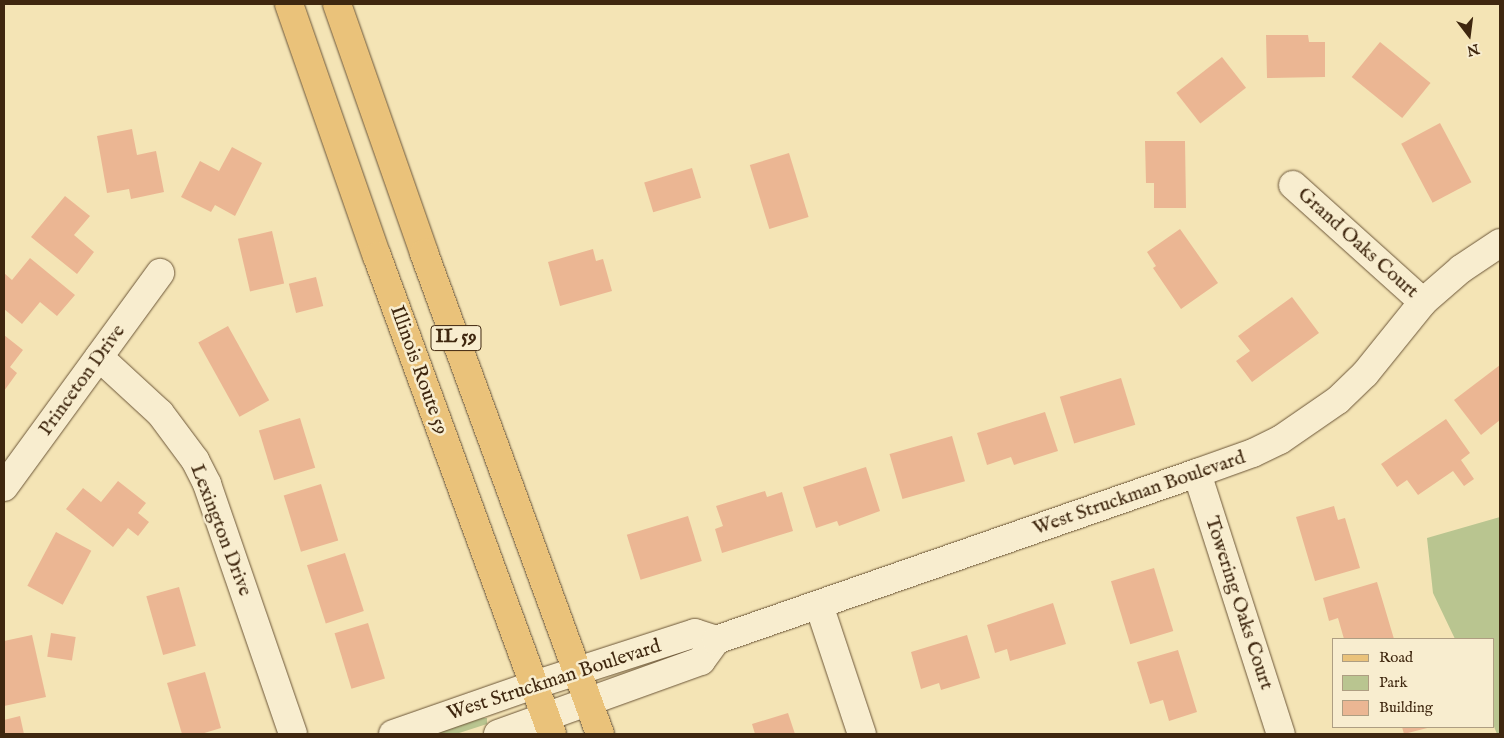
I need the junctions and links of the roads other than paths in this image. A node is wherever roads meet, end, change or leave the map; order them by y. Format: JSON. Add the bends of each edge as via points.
{"nodes":[{"id":1,"x":289,"y":4,"type":"edge"},
{"id":2,"x":337,"y":4,"type":"edge"},
{"id":3,"x":1293,"y":185,"type":"dead end"},
{"id":4,"x":1500,"y":243,"type":"edge"},
{"id":5,"x":160,"y":273,"type":"dead end"},
{"id":6,"x":1423,"y":302,"type":"junction"},
{"id":7,"x":99,"y":357,"type":"junction"},
{"id":8,"x":1197,"y":473,"type":"junction"},
{"id":9,"x":4,"y":487,"type":"edge"},
{"id":10,"x":818,"y":605,"type":"junction"},
{"id":11,"x":716,"y":640,"type":"junction"},
{"id":12,"x":578,"y":671,"type":"junction"},
{"id":13,"x":534,"y":685,"type":"junction"},
{"id":14,"x":589,"y":701,"type":"junction"},
{"id":15,"x":549,"y":726,"type":"edge"},
{"id":16,"x":293,"y":734,"type":"edge"},
{"id":17,"x":393,"y":734,"type":"edge"},
{"id":18,"x":498,"y":734,"type":"edge"},
{"id":19,"x":600,"y":734,"type":"edge"},
{"id":20,"x":862,"y":734,"type":"edge"},
{"id":21,"x":1281,"y":734,"type":"edge"}],
"edges":[{"from":1,"to":13,"type":"main road","name":"Illinois Route 59","number":"IL 59","via":[[377,256]]},
{"from":2,"to":12,"type":"main road","number":"IL 59","via":[[424,253]]},
{"from":3,"to":6,"type":"street","name":"Grand Oaks Court"},
{"from":4,"to":6,"type":"street","name":"West Struckman Boulevard","via":[[1461,269]]},
{"from":5,"to":7,"type":"street","name":"Princeton Drive"},
{"from":6,"to":8,"type":"street","name":"West Struckman Boulevard","via":[[1365,374],[1320,415],[1253,453]]},
{"from":7,"to":9,"type":"street","name":"Princeton Drive"},
{"from":7,"to":16,"type":"street","name":"Lexington Drive","via":[[160,413],[195,460],[207,484]]},
{"from":8,"to":10,"type":"street","name":"West Struckman Boulevard"},
{"from":8,"to":21,"type":"street","name":"Towering Oaks Court"},
{"from":10,"to":11,"type":"street","name":"West Struckman Boulevard"},
{"from":10,"to":20,"type":"street"},
{"from":11,"to":12,"type":"street","name":"West Struckman Boulevard","via":[[695,633]]},
{"from":11,"to":14,"type":"street","name":"West Struckman Boulevard","via":[[701,661]]},
{"from":12,"to":13,"type":"street","name":"West Struckman Boulevard"},
{"from":12,"to":14,"type":"main road","number":"IL 59"},
{"from":13,"to":15,"type":"main road","name":"Illinois Route 59","number":"IL 59"},
{"from":13,"to":17,"type":"street","name":"West Struckman Boulevard"},
{"from":14,"to":15,"type":"street","name":"West Struckman Boulevard"},
{"from":14,"to":19,"type":"main road","number":"IL 59"},
{"from":15,"to":18,"type":"street","name":"West Struckman Boulevard"}]}
